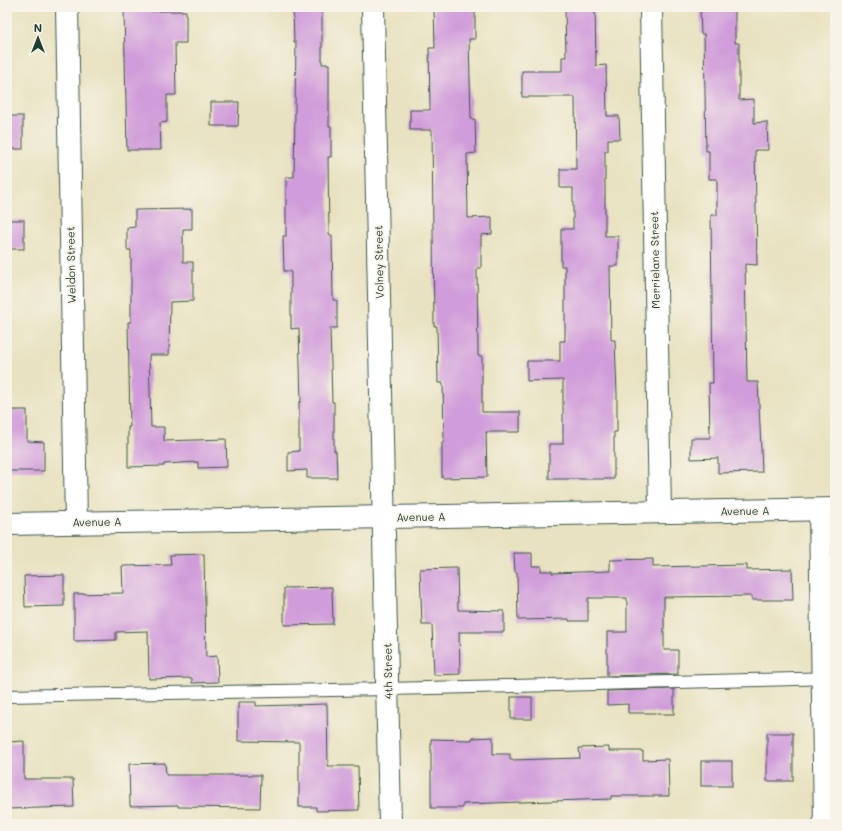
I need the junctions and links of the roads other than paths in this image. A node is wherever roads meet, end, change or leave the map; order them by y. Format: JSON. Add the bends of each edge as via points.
{"nodes":[{"id":1,"x":66,"y":7,"type":"edge"},
{"id":2,"x":373,"y":7,"type":"edge"},
{"id":3,"x":651,"y":7,"type":"edge"},
{"id":4,"x":827,"y":509,"type":"edge"},
{"id":5,"x":660,"y":512,"type":"junction"},
{"id":6,"x":385,"y":518,"type":"junction"},
{"id":7,"x":76,"y":522,"type":"junction"},
{"id":8,"x":7,"y":524,"type":"edge"},
{"id":9,"x":829,"y":678,"type":"edge"},
{"id":10,"x":388,"y":689,"type":"junction"},
{"id":11,"x":7,"y":696,"type":"edge"},
{"id":12,"x":390,"y":824,"type":"edge"},
{"id":13,"x":825,"y":824,"type":"edge"}],
"edges":[{"from":1,"to":7,"type":"street","name":"Weldon Street"},
{"from":2,"to":6,"type":"street","name":"Volney Street"},
{"from":3,"to":5,"type":"street","name":"Merrielane Street"},
{"from":4,"to":5,"type":"street","name":"Avenue A"},
{"from":4,"to":9,"type":"street"},
{"from":5,"to":6,"type":"street","name":"Avenue A"},
{"from":6,"to":7,"type":"street","name":"Avenue A"},
{"from":6,"to":10,"type":"street","name":"4th Street"},
{"from":7,"to":8,"type":"street","name":"Avenue A"},
{"from":9,"to":10,"type":"lane"},
{"from":9,"to":13,"type":"street"},
{"from":10,"to":11,"type":"lane"},
{"from":10,"to":12,"type":"street","name":"4th Street"}]}
